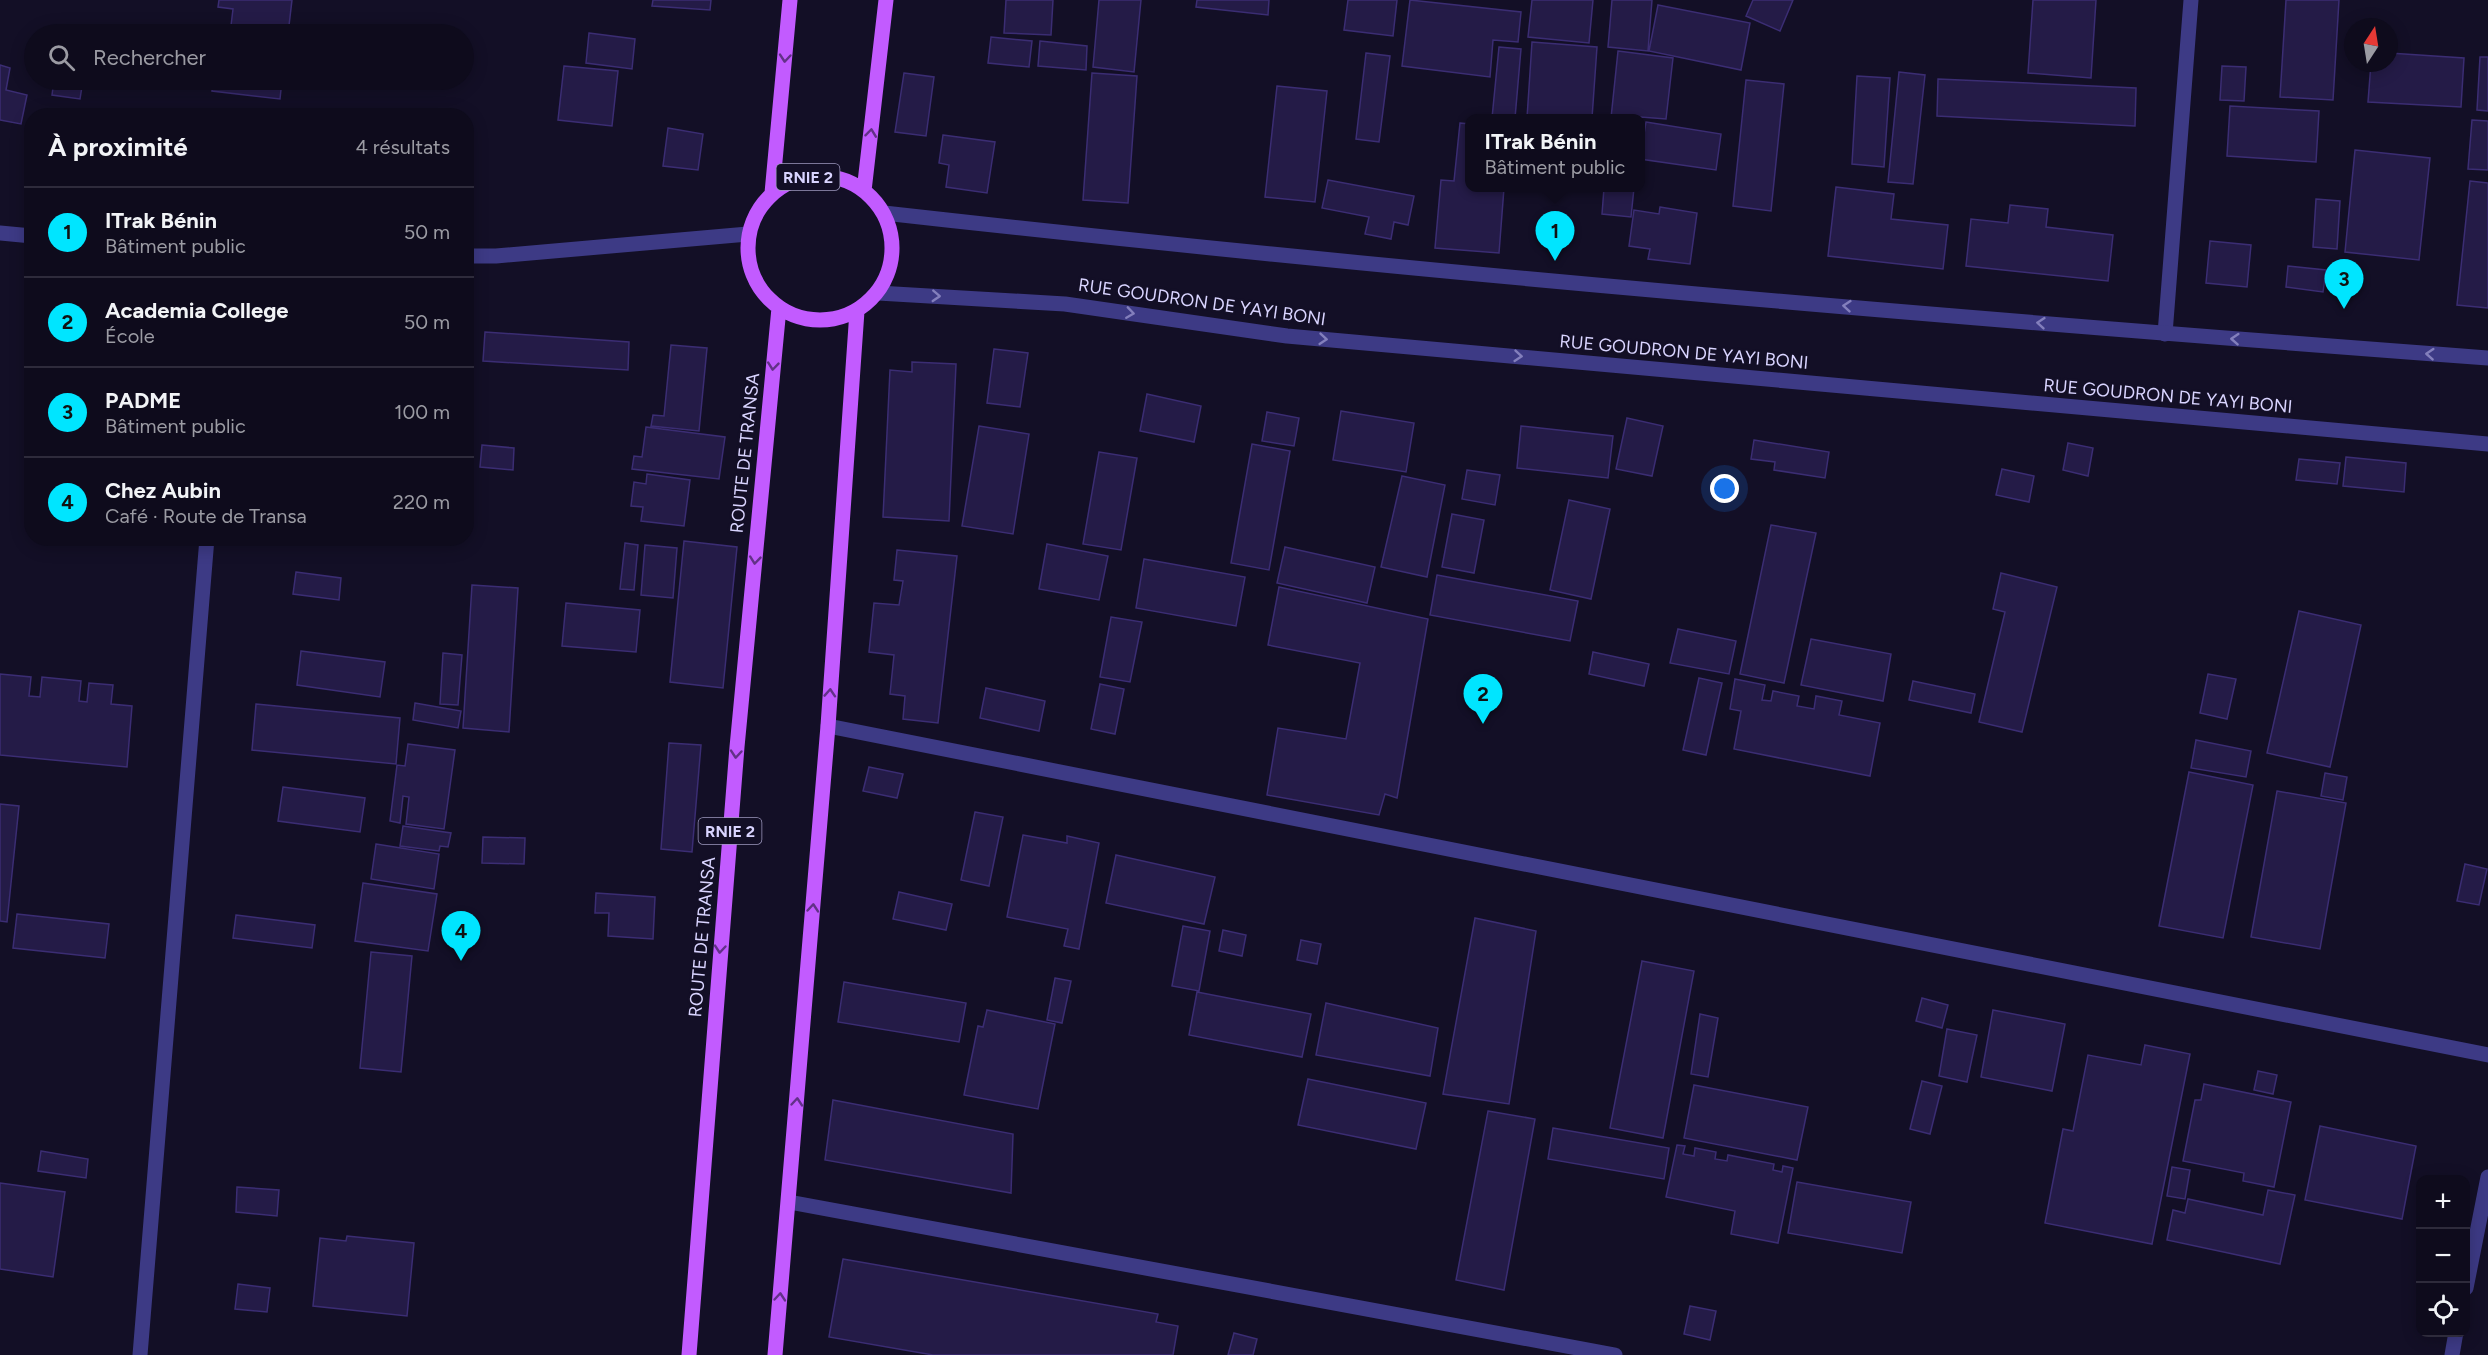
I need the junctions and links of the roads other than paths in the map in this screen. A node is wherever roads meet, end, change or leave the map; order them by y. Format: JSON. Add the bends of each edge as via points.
{"nodes":[{"id":1,"x":790,"y":0,"type":"edge"},
{"id":2,"x":886,"y":0,"type":"edge"},
{"id":3,"x":2191,"y":0,"type":"edge"},
{"id":4,"x":864,"y":191,"type":"junction"},
{"id":5,"x":772,"y":193,"type":"junction"},
{"id":6,"x":884,"y":213,"type":"junction"},
{"id":7,"x":0,"y":233,"type":"edge"},
{"id":8,"x":748,"y":234,"type":"junction"},
{"id":9,"x":24,"y":235,"type":"edge"},
{"id":10,"x":474,"y":256,"type":"edge"},
{"id":11,"x":878,"y":292,"type":"junction"},
{"id":12,"x":779,"y":308,"type":"junction"},
{"id":13,"x":857,"y":311,"type":"junction"},
{"id":14,"x":2165,"y":334,"type":"junction"},
{"id":15,"x":2488,"y":358,"type":"edge"},
{"id":16,"x":2488,"y":444,"type":"edge"},
{"id":17,"x":206,"y":546,"type":"edge"},
{"id":18,"x":828,"y":726,"type":"junction"},
{"id":19,"x":2488,"y":1055,"type":"edge"},
{"id":20,"x":2488,"y":1177,"type":"edge"},
{"id":21,"x":789,"y":1202,"type":"junction"},
{"id":22,"x":2467,"y":1283,"type":"edge"},
{"id":23,"x":2455,"y":1337,"type":"edge"},
{"id":24,"x":140,"y":1355,"type":"edge"},
{"id":25,"x":689,"y":1355,"type":"edge"},
{"id":26,"x":775,"y":1355,"type":"edge"},
{"id":27,"x":1615,"y":1355,"type":"edge"},
{"id":28,"x":2452,"y":1355,"type":"edge"}],
"edges":[{"from":1,"to":5,"type":"main road","number":"RNIE 2","one_way":true},
{"from":4,"to":2,"type":"main road","number":"RNIE 2","one_way":true},
{"from":3,"to":14,"type":"street"},
{"from":4,"to":5,"type":"main road","number":"RNIE 2","via":[[834,177],[812,177],[801,178]]},
{"from":4,"to":6,"type":"main road","number":"RNIE 2"},
{"from":5,"to":8,"type":"main road","number":"RNIE 2","via":[[756,212]]},
{"from":6,"to":11,"type":"main road","number":"RNIE 2","via":[[892,239],[890,267]]},
{"from":14,"to":6,"type":"street","one_way":true,"via":[[1281,256]]},
{"from":7,"to":9,"type":"street"},
{"from":8,"to":10,"type":"street"},
{"from":8,"to":12,"type":"main road","number":"RNIE 2","via":[[748,261],[759,288]]},
{"from":11,"to":13,"type":"main road","number":"RNIE 2"},
{"from":11,"to":16,"type":"street","name":"RUE GOUDRON DE YAYI BONI","one_way":true,"via":[[1065,304],[1287,336]]},
{"from":12,"to":13,"type":"main road","number":"RNIE 2","via":[[804,319],[831,320]]},
{"from":12,"to":25,"type":"main road","name":"ROUTE DE TRANSA","number":"RNIE 2","one_way":true,"via":[[736,759]]},
{"from":18,"to":13,"type":"main road","one_way":true},
{"from":15,"to":14,"type":"street","one_way":true},
{"from":17,"to":24,"type":"street"},
{"from":18,"to":19,"type":"street"},
{"from":21,"to":18,"type":"main road","one_way":true},
{"from":20,"to":22,"type":"street"},
{"from":26,"to":21,"type":"main road","one_way":true},
{"from":21,"to":27,"type":"street"},
{"from":23,"to":28,"type":"street"}]}
